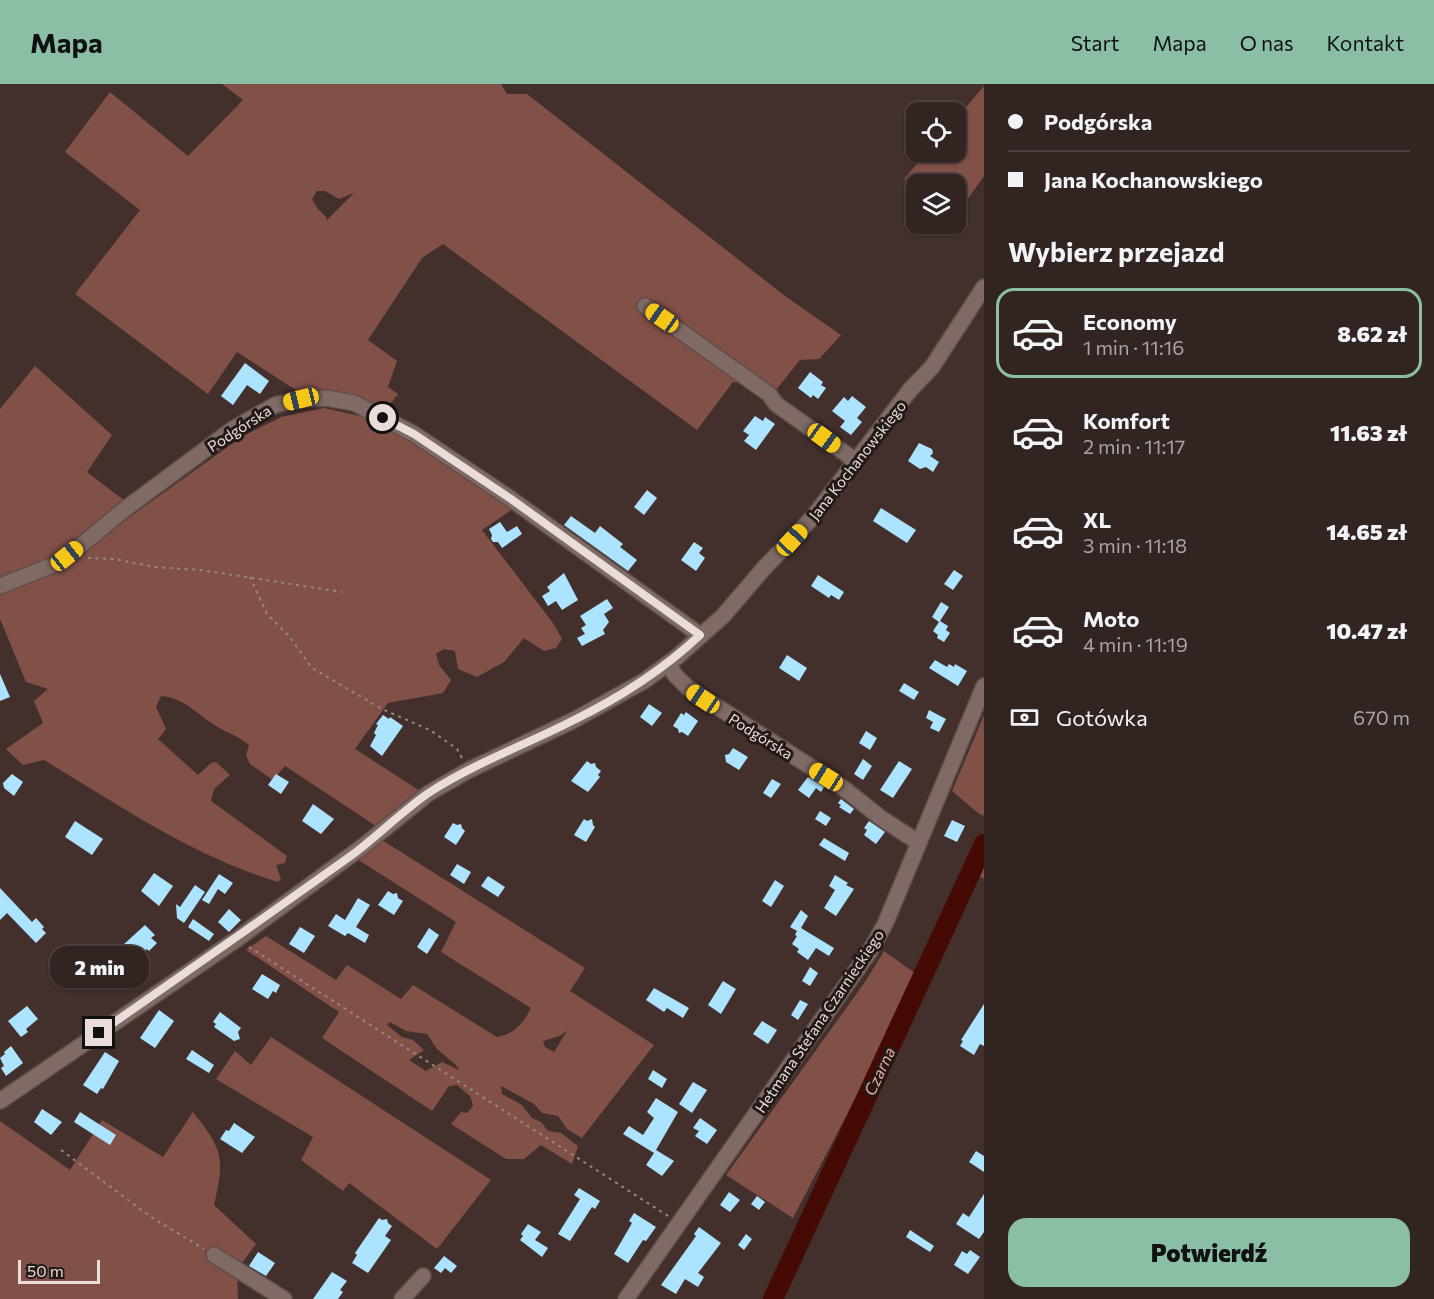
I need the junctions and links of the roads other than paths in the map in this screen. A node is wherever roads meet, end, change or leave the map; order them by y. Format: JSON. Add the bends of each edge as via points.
{"nodes":[{"id":1,"x":984,"y":287,"type":"edge"},
{"id":2,"x":645,"y":306,"type":"dead end"},
{"id":3,"x":856,"y":461,"type":"junction"},
{"id":4,"x":0,"y":586,"type":"edge"},
{"id":5,"x":700,"y":635,"type":"junction"},
{"id":6,"x":668,"y":664,"type":"junction"},
{"id":7,"x":984,"y":686,"type":"edge"},
{"id":8,"x":919,"y":843,"type":"junction"},
{"id":9,"x":0,"y":1101,"type":"edge"},
{"id":10,"x":214,"y":1256,"type":"road end"},
{"id":11,"x":423,"y":1276,"type":"dead end"},
{"id":12,"x":284,"y":1299,"type":"edge"},
{"id":13,"x":402,"y":1299,"type":"edge"},
{"id":14,"x":626,"y":1299,"type":"edge"}],
"edges":[{"from":1,"to":3,"type":"street","name":"Jana Kochanowskiego","via":[[932,367]]},
{"from":2,"to":3,"type":"street"},
{"from":3,"to":5,"type":"street","name":"Jana Kochanowskiego","via":[[813,518],[723,616]]},
{"from":4,"to":5,"type":"street","name":"Podgórska","via":[[67,556],[232,429],[275,405],[326,398],[354,404],[422,439]]},
{"from":5,"to":6,"type":"street","name":"Jana Kochanowskiego"},
{"from":6,"to":8,"type":"street","name":"Podgórska","via":[[688,688],[843,787]]},
{"from":6,"to":9,"type":"street","name":"Jana Kochanowskiego","via":[[574,720],[429,793],[237,939]]},
{"from":7,"to":8,"type":"street","name":"Hetmana Stefana Czarnieckiego"},
{"from":8,"to":14,"type":"street","name":"Hetmana Stefana Czarnieckiego","via":[[870,951]]},
{"from":10,"to":12,"type":"street"},
{"from":11,"to":13,"type":"street"}]}
